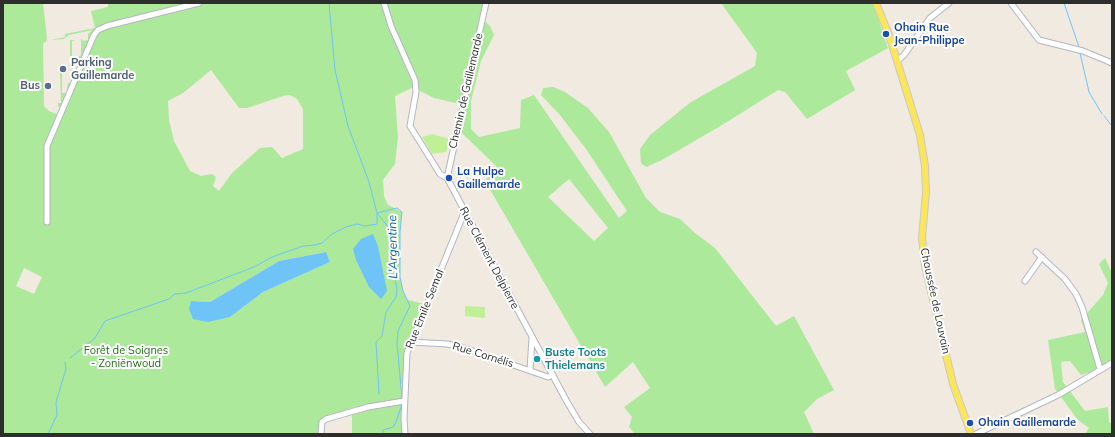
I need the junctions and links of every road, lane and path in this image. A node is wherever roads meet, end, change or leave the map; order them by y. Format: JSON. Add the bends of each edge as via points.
{"nodes":[{"id":1,"x":199,"y":3,"type":"edge"},
{"id":2,"x":384,"y":3,"type":"edge"},
{"id":3,"x":486,"y":3,"type":"edge"},
{"id":4,"x":876,"y":3,"type":"edge"},
{"id":5,"x":949,"y":3,"type":"edge"},
{"id":6,"x":1011,"y":3,"type":"edge"},
{"id":7,"x":897,"y":61,"type":"junction"},
{"id":8,"x":1112,"y":63,"type":"edge"},
{"id":9,"x":447,"y":178,"type":"junction"},
{"id":10,"x":464,"y":213,"type":"junction"},
{"id":11,"x":46,"y":222,"type":"dead end"},
{"id":12,"x":1036,"y":252,"type":"dead end"},
{"id":13,"x":1042,"y":257,"type":"junction"},
{"id":14,"x":1024,"y":282,"type":"dead end"},
{"id":15,"x":532,"y":338,"type":"junction"},
{"id":16,"x":411,"y":342,"type":"junction"},
{"id":17,"x":1112,"y":363,"type":"edge"},
{"id":18,"x":1100,"y":369,"type":"junction"},
{"id":19,"x":530,"y":370,"type":"junction"},
{"id":20,"x":553,"y":375,"type":"junction"},
{"id":21,"x":404,"y":401,"type":"junction"},
{"id":22,"x":322,"y":434,"type":"edge"},
{"id":23,"x":405,"y":434,"type":"edge"},
{"id":24,"x":590,"y":434,"type":"edge"},
{"id":25,"x":971,"y":434,"type":"edge"},
{"id":26,"x":976,"y":434,"type":"edge"}],
"edges":[{"from":1,"to":11,"type":"street","via":[[98,30],[47,146]]},
{"from":2,"to":9,"type":"street","name":"Rue Clément Delpierre","via":[[391,26],[415,80],[416,92],[410,126],[440,174]]},
{"from":3,"to":9,"type":"street","name":"Chemin de Gaillemarde"},
{"from":4,"to":7,"type":"main road","name":"Chaussée de Louvain"},
{"from":5,"to":7,"type":"street","via":[[930,18]]},
{"from":6,"to":8,"type":"street","via":[[1039,40],[1083,51]]},
{"from":7,"to":25,"type":"main road","name":"Chaussée de Louvain","via":[[920,135],[925,166],[926,192],[922,238],[925,266],[953,384]]},
{"from":9,"to":10,"type":"street","name":"Rue Clément Delpierre"},
{"from":10,"to":15,"type":"street","name":"Rue Clément Delpierre"},
{"from":10,"to":16,"type":"street","name":"Rue Emile Semal"},
{"from":12,"to":13,"type":"street"},
{"from":13,"to":14,"type":"street"},
{"from":13,"to":18,"type":"street","via":[[1065,279],[1076,294]]},
{"from":15,"to":19,"type":"street"},
{"from":15,"to":20,"type":"street","name":"Rue Clément Delpierre"},
{"from":16,"to":19,"type":"street","name":"Rue Cornélis","via":[[461,347]]},
{"from":16,"to":21,"type":"street","name":"Rue Emile Semal","via":[[406,361]]},
{"from":17,"to":18,"type":"street"},
{"from":18,"to":26,"type":"street","via":[[1062,393]]},
{"from":19,"to":20,"type":"street","name":"Rue Cornélis","via":[[548,377]]},
{"from":20,"to":24,"type":"street","name":"Rue Clément Delpierre","via":[[574,415]]},
{"from":21,"to":22,"type":"street","via":[[350,411],[322,422]]},
{"from":21,"to":23,"type":"street","name":"Rue Emile Semal"}]}
